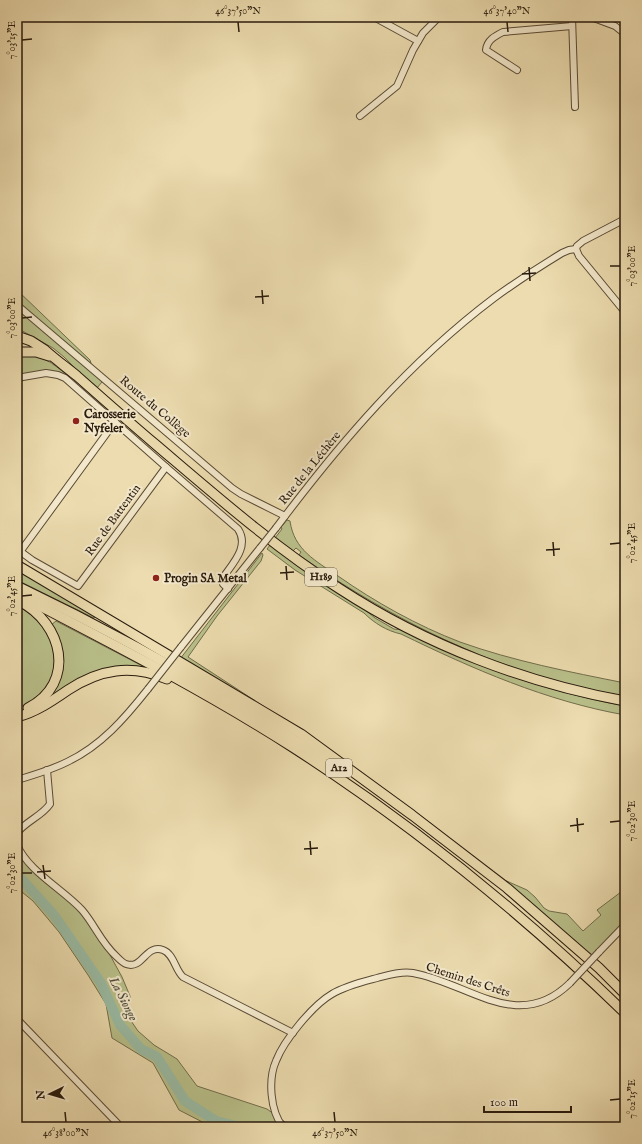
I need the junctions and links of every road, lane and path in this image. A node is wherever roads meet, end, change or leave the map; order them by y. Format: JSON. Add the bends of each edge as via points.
{"nodes":[{"id":1,"x":374,"y":17,"type":"edge"},
{"id":2,"x":439,"y":17,"type":"edge"},
{"id":3,"x":572,"y":17,"type":"edge"},
{"id":4,"x":591,"y":17,"type":"edge"},
{"id":5,"x":572,"y":26,"type":"junction"},
{"id":6,"x":625,"y":34,"type":"edge"},
{"id":7,"x":418,"y":41,"type":"junction"},
{"id":8,"x":517,"y":70,"type":"dead end"},
{"id":9,"x":575,"y":107,"type":"dead end"},
{"id":10,"x":360,"y":116,"type":"dead end"},
{"id":11,"x":625,"y":220,"type":"edge"},
{"id":12,"x":576,"y":249,"type":"junction"},
{"id":13,"x":625,"y":300,"type":"edge"},
{"id":14,"x":618,"y":304,"type":"junction"},
{"id":15,"x":17,"y":305,"type":"edge"},
{"id":16,"x":625,"y":312,"type":"edge"},
{"id":17,"x":17,"y":336,"type":"edge"},
{"id":18,"x":17,"y":352,"type":"edge"},
{"id":19,"x":53,"y":357,"type":"junction"},
{"id":20,"x":17,"y":378,"type":"edge"},
{"id":21,"x":115,"y":422,"type":"junction"},
{"id":22,"x":166,"y":468,"type":"junction"},
{"id":23,"x":285,"y":516,"type":"junction"},
{"id":24,"x":18,"y":550,"type":"edge"},
{"id":25,"x":17,"y":565,"type":"edge"},
{"id":26,"x":17,"y":586,"type":"edge"},
{"id":27,"x":228,"y":589,"type":"junction"},
{"id":28,"x":17,"y":594,"type":"edge"},
{"id":29,"x":17,"y":600,"type":"edge"},
{"id":30,"x":208,"y":696,"type":"junction"},
{"id":31,"x":625,"y":701,"type":"edge"},
{"id":32,"x":17,"y":712,"type":"edge"},
{"id":33,"x":17,"y":717,"type":"edge"},
{"id":34,"x":47,"y":770,"type":"junction"},
{"id":35,"x":17,"y":780,"type":"edge"},
{"id":36,"x":17,"y":832,"type":"edge"},
{"id":37,"x":17,"y":845,"type":"edge"},
{"id":38,"x":625,"y":925,"type":"edge"},
{"id":39,"x":625,"y":994,"type":"edge"},
{"id":40,"x":625,"y":1002,"type":"edge"},
{"id":41,"x":625,"y":1012,"type":"edge"},
{"id":42,"x":17,"y":1019,"type":"edge"},
{"id":43,"x":293,"y":1033,"type":"junction"},
{"id":44,"x":121,"y":1127,"type":"edge"},
{"id":45,"x":283,"y":1127,"type":"edge"}],
"edges":[{"from":1,"to":7,"type":"street"},
{"from":2,"to":7,"type":"street"},
{"from":3,"to":5,"type":"street"},
{"from":4,"to":6,"type":"street","via":[[615,26]]},
{"from":5,"to":8,"type":"street","via":[[503,32],[494,37],[487,44],[486,50]]},
{"from":5,"to":9,"type":"street"},
{"from":7,"to":10,"type":"street","via":[[397,86]]},
{"from":11,"to":12,"type":"street","name":"Rue de la Léchère","via":[[583,241]]},
{"from":12,"to":14,"type":"street","via":[[578,256]]},
{"from":12,"to":23,"type":"street","name":"Rue de la Léchère","via":[[562,253],[494,298],[434,349],[374,408]]},
{"from":13,"to":14,"type":"street"},
{"from":14,"to":16,"type":"street"},
{"from":15,"to":23,"type":"street","name":"Route du Collège","via":[[232,488]]},
{"from":17,"to":19,"type":"highway","via":[[39,345]]},
{"from":18,"to":19,"type":"highway","via":[[36,352]]},
{"from":19,"to":31,"type":"highway","number":"H189","via":[[260,532],[365,605],[450,648],[510,671],[574,691]]},
{"from":20,"to":21,"type":"street","via":[[46,373],[62,377]]},
{"from":21,"to":22,"type":"street"},
{"from":21,"to":24,"type":"street","name":"Rue de Battentin"},
{"from":22,"to":24,"type":"street","name":"Rue de Battentin","via":[[78,586]]},
{"from":22,"to":27,"type":"street","via":[[241,534],[241,550],[222,579]]},
{"from":23,"to":27,"type":"street","name":"Rue de la Léchère","bridge":true},
{"from":25,"to":39,"type":"highway","via":[[301,734],[507,888]]},
{"from":26,"to":40,"type":"highway","number":"A12","via":[[182,671],[336,767],[411,820],[505,894]]},
{"from":27,"to":34,"type":"street","name":"Rue de la Léchère","bridge":true,"via":[[113,730],[82,754]]},
{"from":28,"to":30,"type":"highway","number":"A12"},
{"from":29,"to":32,"type":"highway","via":[[32,610],[48,627],[56,643],[59,659],[56,677],[47,693],[31,707]]},
{"from":30,"to":33,"type":"highway","via":[[153,674],[118,670],[87,679],[39,709]]},
{"from":30,"to":41,"type":"highway","number":"A12","via":[[307,757],[422,838],[525,921]]},
{"from":34,"to":35,"type":"street","name":"Rue de la Léchère"},
{"from":34,"to":36,"type":"street","via":[[50,804]]},
{"from":37,"to":43,"type":"street","via":[[36,870],[82,910],[107,947],[123,962],[137,964],[151,951],[163,950],[184,977]]},
{"from":38,"to":43,"type":"street","name":"Chemin des Crêts","bridge":true,"via":[[560,992],[530,1005],[498,1003],[419,975],[401,973],[350,986],[332,994],[319,1004]]},
{"from":42,"to":44,"type":"street"},
{"from":43,"to":45,"type":"street","name":"Chemin des Crêts","via":[[276,1058],[271,1075],[275,1114]]}]}
